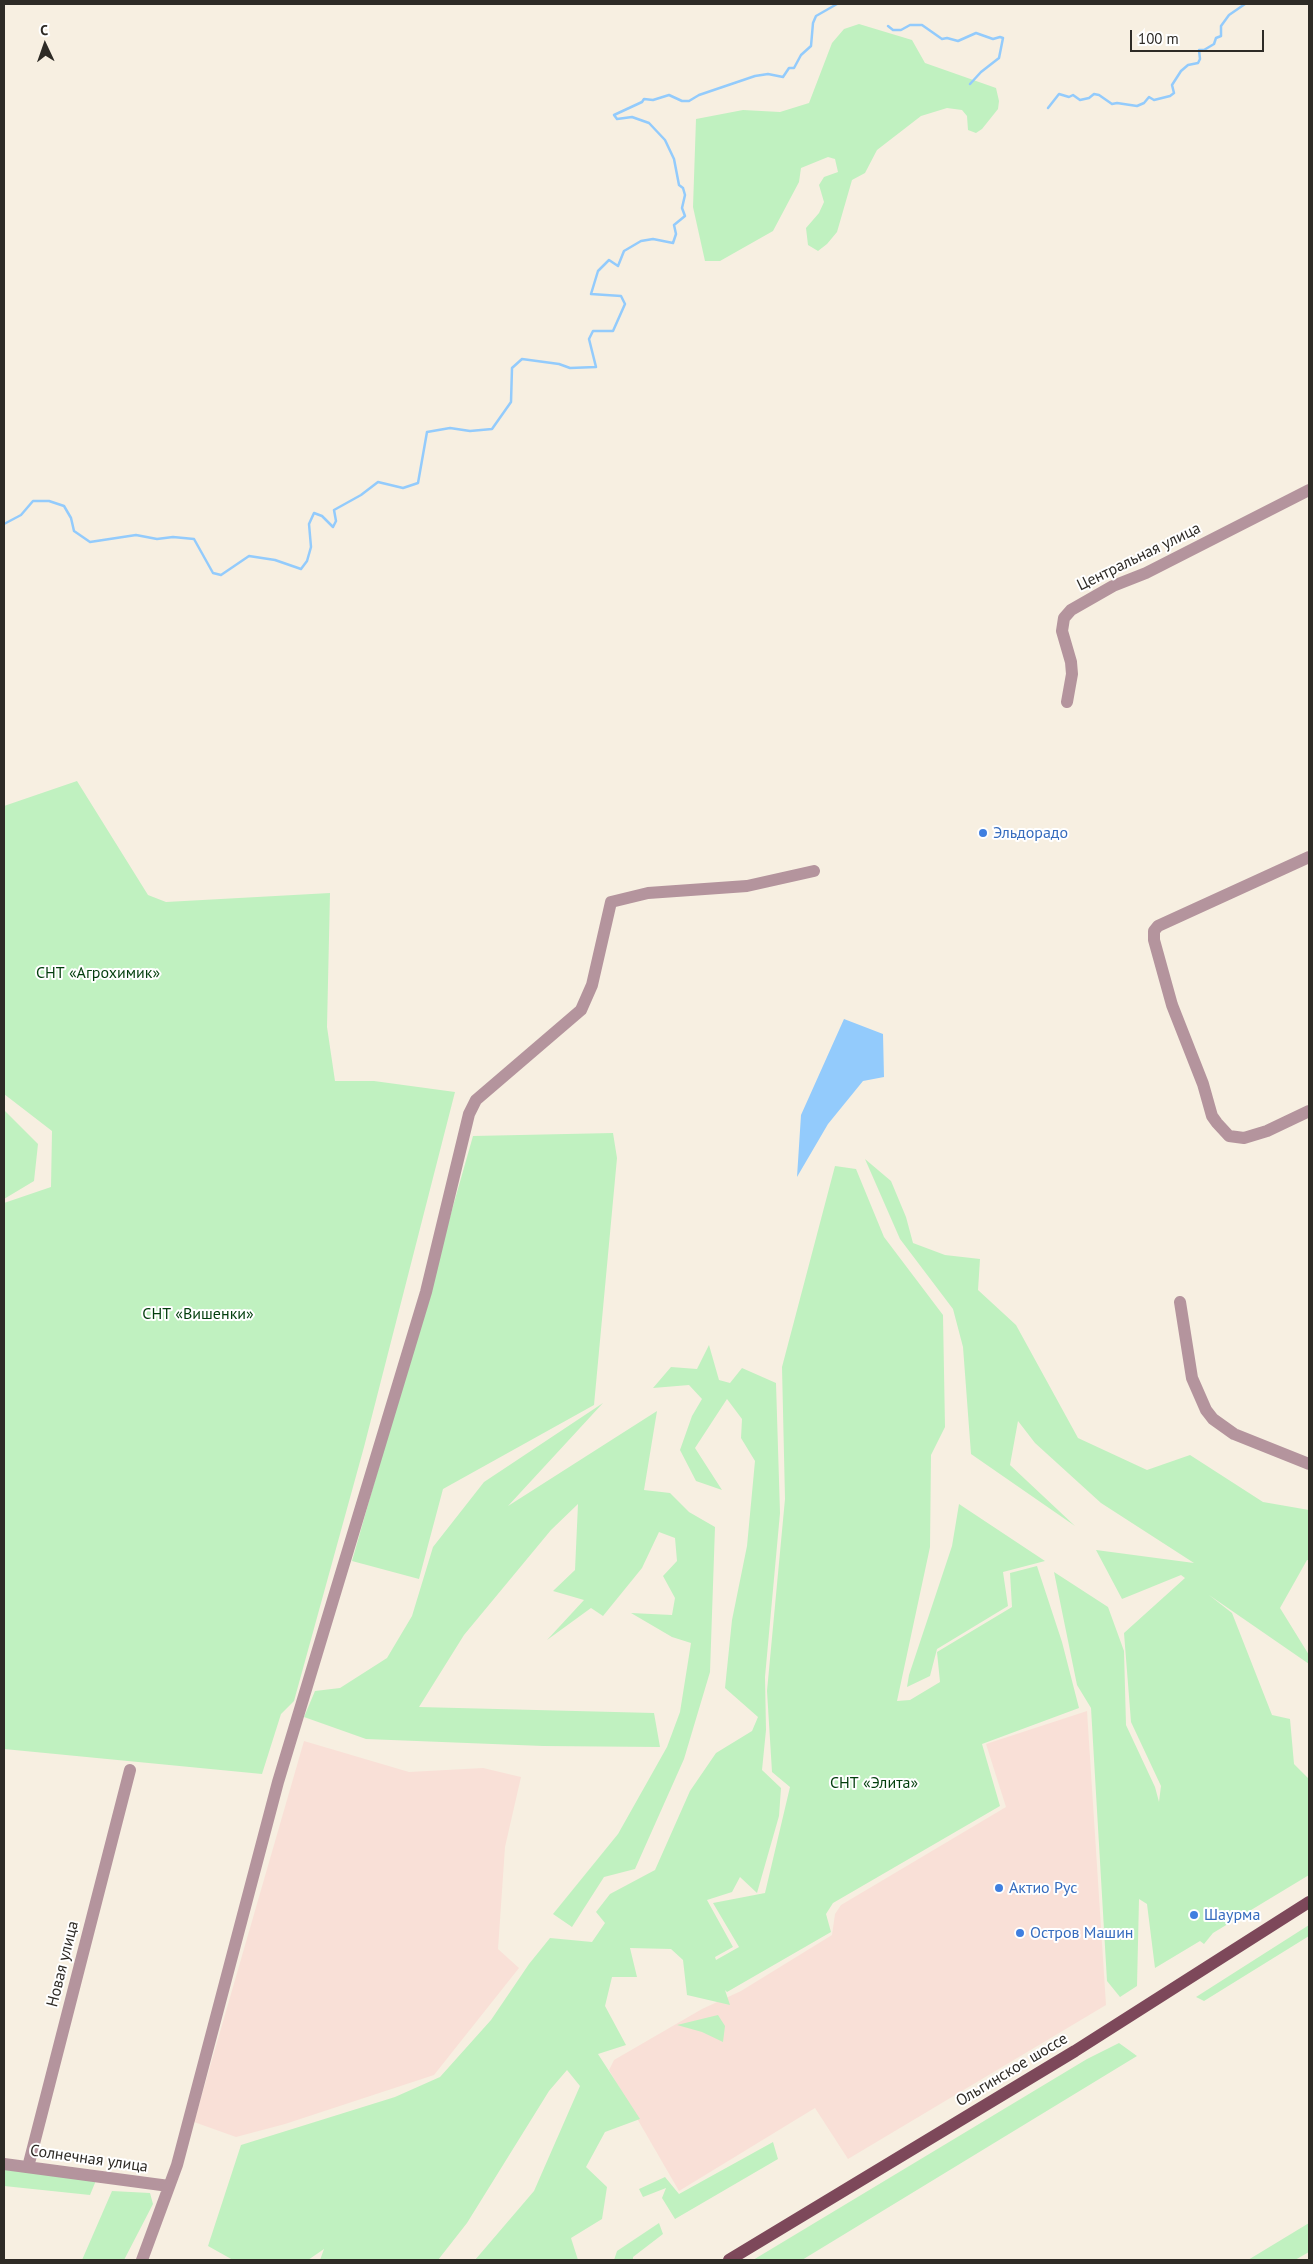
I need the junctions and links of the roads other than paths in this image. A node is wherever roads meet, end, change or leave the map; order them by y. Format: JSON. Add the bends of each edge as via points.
{"nodes":[{"id":1,"x":1309,"y":490,"type":"edge"},
{"id":2,"x":1067,"y":702,"type":"dead end"},
{"id":3,"x":1309,"y":857,"type":"edge"},
{"id":4,"x":814,"y":871,"type":"dead end"},
{"id":5,"x":1309,"y":1111,"type":"edge"},
{"id":6,"x":1180,"y":1302,"type":"dead end"},
{"id":7,"x":1309,"y":1464,"type":"edge"},
{"id":8,"x":130,"y":1770,"type":"dead end"},
{"id":9,"x":1309,"y":1902,"type":"edge"},
{"id":10,"x":4,"y":2164,"type":"edge"},
{"id":11,"x":28,"y":2166,"type":"junction"},
{"id":12,"x":169,"y":2186,"type":"junction"},
{"id":13,"x":142,"y":2260,"type":"edge"},
{"id":14,"x":729,"y":2260,"type":"edge"}],
"edges":[{"from":1,"to":2,"type":"street","name":"Центральная улица","via":[[1146,573],[1113,586],[1071,610],[1064,618],[1062,631],[1072,674]]},
{"from":3,"to":5,"type":"street","via":[[1158,926],[1154,931],[1172,1005],[1212,1116],[1229,1136],[1244,1138],[1267,1132]]},
{"from":4,"to":12,"type":"street","via":[[747,886],[648,892],[611,902],[592,985],[581,1010],[476,1100],[469,1114],[426,1292],[278,1782]]},
{"from":6,"to":7,"type":"street","via":[[1192,1378],[1213,1419],[1234,1434]]},
{"from":8,"to":11,"type":"street","name":"Новая улица"},
{"from":9,"to":14,"type":"main road","name":"Ольгинское шоссе","via":[[1067,2056]]},
{"from":10,"to":11,"type":"street","name":"Солнечная улица"},
{"from":11,"to":12,"type":"street","name":"Солнечная улица"},
{"from":12,"to":13,"type":"street"}]}
